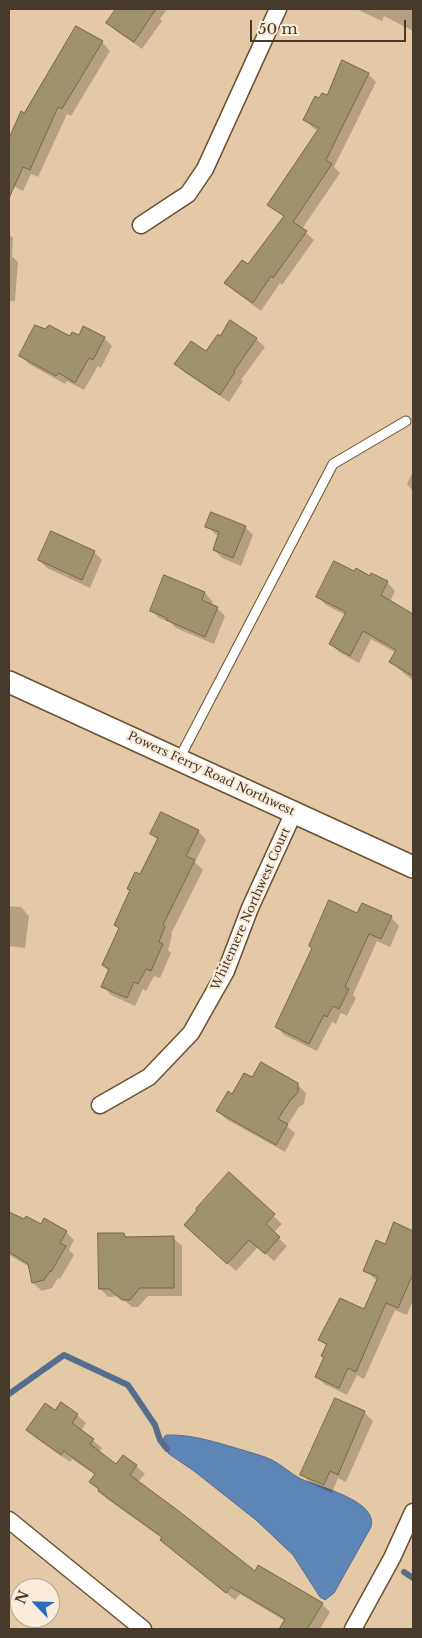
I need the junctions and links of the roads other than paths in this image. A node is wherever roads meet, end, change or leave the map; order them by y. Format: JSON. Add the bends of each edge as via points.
{"nodes":[{"id":1,"x":278,"y":9,"type":"edge"},
{"id":2,"x":141,"y":224,"type":"dead end"},
{"id":3,"x":406,"y":421,"type":"dead end"},
{"id":4,"x":9,"y":682,"type":"edge"},
{"id":5,"x":179,"y":759,"type":"junction"},
{"id":6,"x":294,"y":812,"type":"junction"},
{"id":7,"x":413,"y":867,"type":"edge"},
{"id":8,"x":100,"y":1105,"type":"dead end"},
{"id":9,"x":413,"y":1512,"type":"edge"},
{"id":10,"x":9,"y":1520,"type":"edge"},
{"id":11,"x":143,"y":1629,"type":"edge"},
{"id":12,"x":353,"y":1629,"type":"edge"}],
"edges":[{"from":1,"to":2,"type":"street","via":[[205,169],[188,194]]},
{"from":3,"to":5,"type":"lane","via":[[333,464]]},
{"from":4,"to":5,"type":"street","name":"Powers Ferry Road Northwest"},
{"from":5,"to":6,"type":"street","name":"Powers Ferry Road Northwest"},
{"from":6,"to":7,"type":"street","name":"Powers Ferry Road Northwest"},
{"from":6,"to":8,"type":"street","name":"Whitemere Northwest Court","via":[[250,908],[226,971],[192,1033],[149,1076]]},
{"from":9,"to":12,"type":"street"},
{"from":10,"to":11,"type":"street"}]}
